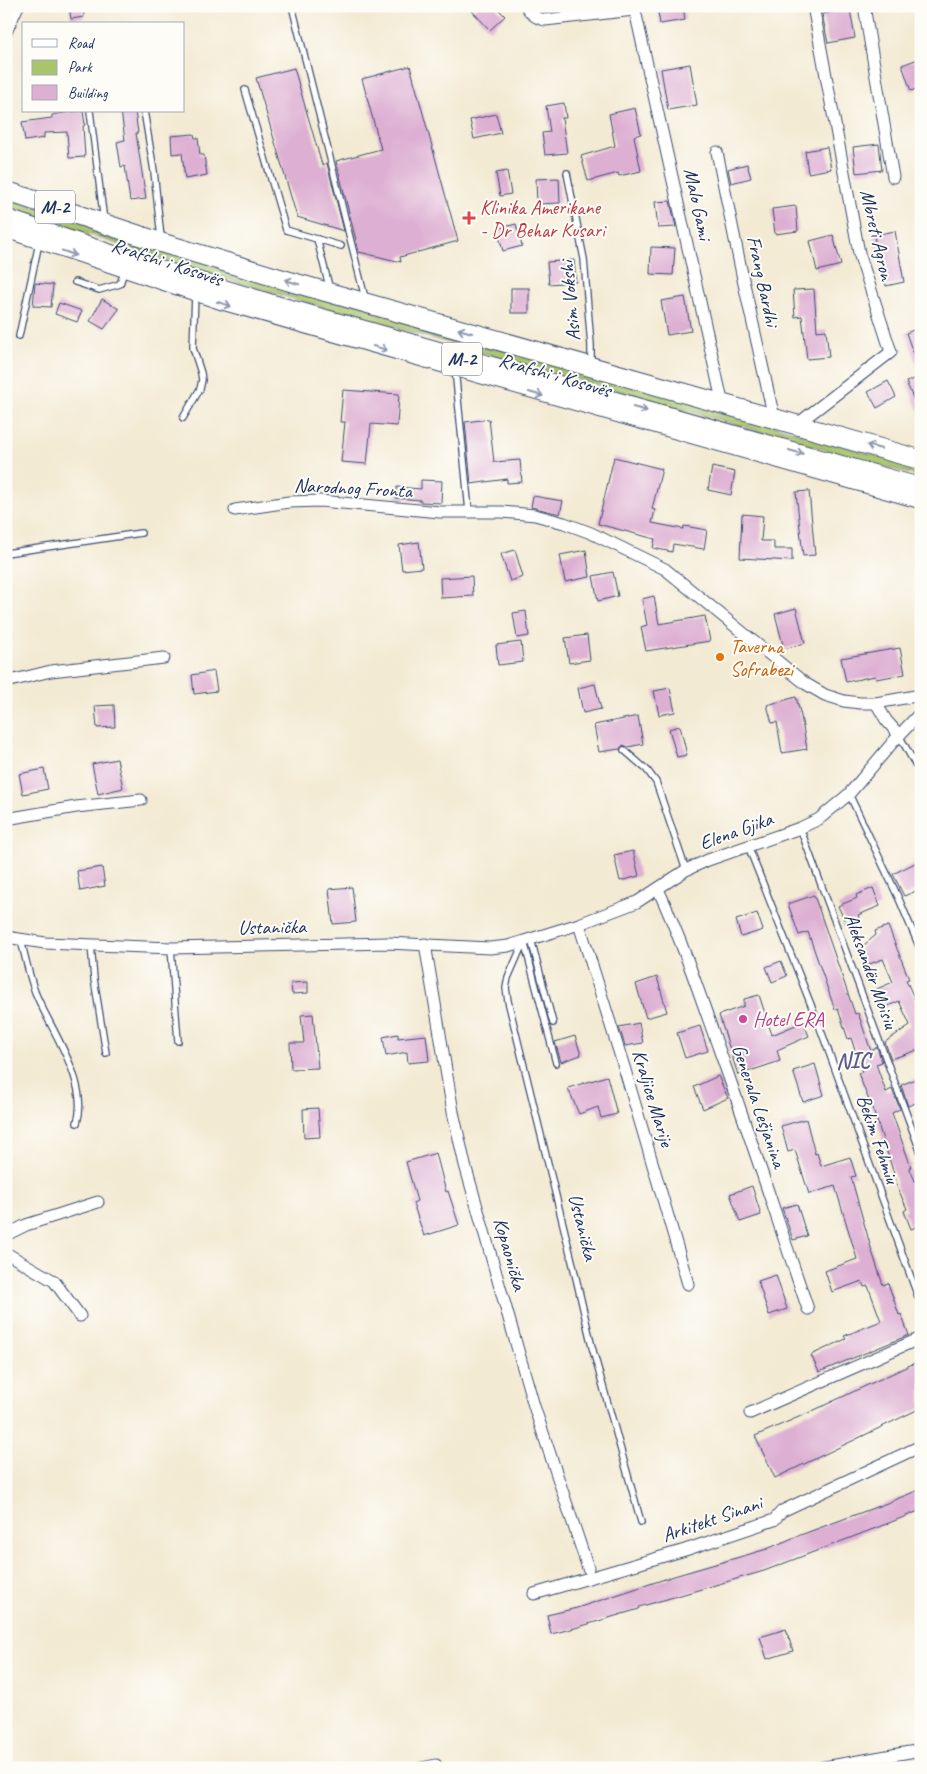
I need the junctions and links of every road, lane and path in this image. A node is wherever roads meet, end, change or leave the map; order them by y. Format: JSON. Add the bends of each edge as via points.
{"nodes":[{"id":1,"x":18,"y":6,"type":"edge"},
{"id":2,"x":292,"y":6,"type":"edge"},
{"id":3,"x":526,"y":6,"type":"edge"},
{"id":4,"x":813,"y":6,"type":"edge"},
{"id":5,"x":864,"y":6,"type":"edge"},
{"id":6,"x":634,"y":8,"type":"edge"},
{"id":7,"x":6,"y":32,"type":"edge"},
{"id":8,"x":245,"y":90,"type":"dead end"},
{"id":9,"x":90,"y":112,"type":"edge"},
{"id":10,"x":144,"y":112,"type":"edge"},
{"id":11,"x":717,"y":152,"type":"dead end"},
{"id":12,"x":567,"y":173,"type":"dead end"},
{"id":13,"x":893,"y":177,"type":"dead end"},
{"id":14,"x":6,"y":191,"type":"edge"},
{"id":15,"x":6,"y":219,"type":"edge"},
{"id":16,"x":105,"y":224,"type":"junction"},
{"id":17,"x":6,"y":232,"type":"edge"},
{"id":18,"x":317,"y":239,"type":"junction"},
{"id":19,"x":39,"y":243,"type":"junction"},
{"id":20,"x":162,"y":243,"type":"junction"},
{"id":21,"x":341,"y":246,"type":"dead end"},
{"id":22,"x":124,"y":272,"type":"junction"},
{"id":23,"x":75,"y":282,"type":"dead end"},
{"id":24,"x":331,"y":294,"type":"junction"},
{"id":25,"x":195,"y":295,"type":"junction"},
{"id":26,"x":366,"y":303,"type":"junction"},
{"id":27,"x":19,"y":336,"type":"dead end"},
{"id":28,"x":591,"y":368,"type":"junction"},
{"id":29,"x":454,"y":369,"type":"junction"},
{"id":30,"x":723,"y":405,"type":"junction"},
{"id":31,"x":182,"y":418,"type":"dead end"},
{"id":32,"x":774,"y":418,"type":"junction"},
{"id":33,"x":796,"y":426,"type":"junction"},
{"id":34,"x":921,"y":460,"type":"edge"},
{"id":35,"x":921,"y":488,"type":"edge"},
{"id":36,"x":921,"y":503,"type":"edge"},
{"id":37,"x":235,"y":510,"type":"dead end"},
{"id":38,"x":470,"y":511,"type":"junction"},
{"id":39,"x":141,"y":533,"type":"dead end"},
{"id":40,"x":6,"y":553,"type":"edge"},
{"id":41,"x":164,"y":658,"type":"dead end"},
{"id":42,"x":6,"y":682,"type":"edge"},
{"id":43,"x":921,"y":695,"type":"edge"},
{"id":44,"x":876,"y":703,"type":"junction"},
{"id":45,"x":921,"y":712,"type":"edge"},
{"id":46,"x":899,"y":735,"type":"junction"},
{"id":47,"x":624,"y":750,"type":"dead end"},
{"id":48,"x":921,"y":775,"type":"edge"},
{"id":49,"x":848,"y":794,"type":"junction"},
{"id":50,"x":141,"y":800,"type":"dead end"},
{"id":51,"x":6,"y":819,"type":"edge"},
{"id":52,"x":800,"y":828,"type":"junction"},
{"id":53,"x":748,"y":846,"type":"junction"},
{"id":54,"x":686,"y":870,"type":"junction"},
{"id":55,"x":658,"y":889,"type":"junction"},
{"id":56,"x":579,"y":924,"type":"junction"},
{"id":57,"x":6,"y":937,"type":"edge"},
{"id":58,"x":20,"y":940,"type":"junction"},
{"id":59,"x":527,"y":940,"type":"junction"},
{"id":60,"x":425,"y":944,"type":"junction"},
{"id":61,"x":92,"y":945,"type":"junction"},
{"id":62,"x":171,"y":948,"type":"junction"},
{"id":63,"x":921,"y":951,"type":"edge"},
{"id":64,"x":553,"y":1023,"type":"dead end"},
{"id":65,"x":178,"y":1041,"type":"dead end"},
{"id":66,"x":106,"y":1053,"type":"dead end"},
{"id":67,"x":556,"y":1063,"type":"dead end"},
{"id":68,"x":77,"y":1123,"type":"dead end"},
{"id":69,"x":921,"y":1153,"type":"edge"},
{"id":70,"x":98,"y":1202,"type":"dead end"},
{"id":71,"x":6,"y":1235,"type":"edge"},
{"id":72,"x":6,"y":1253,"type":"edge"},
{"id":73,"x":688,"y":1284,"type":"dead end"},
{"id":74,"x":921,"y":1305,"type":"edge"},
{"id":75,"x":808,"y":1309,"type":"dead end"},
{"id":76,"x":80,"y":1316,"type":"dead end"},
{"id":77,"x":921,"y":1338,"type":"edge"},
{"id":78,"x":750,"y":1413,"type":"dead end"},
{"id":79,"x":921,"y":1446,"type":"edge"},
{"id":80,"x":641,"y":1522,"type":"dead end"},
{"id":81,"x":588,"y":1568,"type":"dead end"},
{"id":82,"x":534,"y":1594,"type":"dead end"},
{"id":83,"x":921,"y":1750,"type":"edge"},
{"id":84,"x":436,"y":1765,"type":"dead end"},
{"id":85,"x":422,"y":1768,"type":"edge"},
{"id":86,"x":819,"y":1768,"type":"edge"}],
"edges":[{"from":1,"to":7,"type":"street"},
{"from":2,"to":26,"type":"lane"},
{"from":3,"to":6,"type":"street","name":"Malo Gami","via":[[536,18],[544,20]]},
{"from":4,"to":33,"type":"street","name":"Mbreti Agron","via":[[859,253],[891,352]]},
{"from":5,"to":13,"type":"street"},
{"from":6,"to":30,"type":"street","name":"Malo Gami"},
{"from":8,"to":18,"type":"lane","via":[[286,230]]},
{"from":9,"to":16,"type":"lane","name":"Rrafshi i Kosovës"},
{"from":10,"to":20,"type":"lane"},
{"from":11,"to":32,"type":"street","name":"Frang Bardhi"},
{"from":12,"to":28,"type":"lane","name":"Asim Vokshi","via":[[585,268]]},
{"from":14,"to":16,"type":"highway","name":"Rrafshi i Kosovës","number":"M-2"},
{"from":15,"to":35,"type":"highway","name":"Rrafshi i Kosovës","number":"M-2","one_way":true,"via":[[309,315]]},
{"from":16,"to":20,"type":"highway","name":"Rrafshi i Kosovës","number":"M-2"},
{"from":17,"to":19,"type":"street","name":"Rrafshi i Kosovës"},
{"from":18,"to":21,"type":"lane"},
{"from":18,"to":24,"type":"lane"},
{"from":19,"to":22,"type":"street","name":"Rrafshi i Kosovës","one_way":true},
{"from":19,"to":27,"type":"lane"},
{"from":24,"to":20,"type":"highway","name":"Rrafshi i Kosovës","number":"M-2","one_way":true},
{"from":22,"to":23,"type":"lane","via":[[120,284],[100,290]]},
{"from":22,"to":25,"type":"street","name":"Rrafshi i Kosovës"},
{"from":24,"to":26,"type":"highway","name":"Rrafshi i Kosovës","number":"M-2"},
{"from":25,"to":29,"type":"street","name":"Rrafshi i Kosovës","one_way":true},
{"from":25,"to":31,"type":"lane","via":[[193,348],[202,380]]},
{"from":28,"to":26,"type":"highway","name":"Rrafshi i Kosovës","number":"M-2","one_way":true},
{"from":28,"to":30,"type":"highway","name":"Rrafshi i Kosovës","number":"M-2"},
{"from":29,"to":36,"type":"street","name":"Rrafshi i Kosovës","one_way":true},
{"from":29,"to":38,"type":"lane"},
{"from":30,"to":32,"type":"highway","name":"Rrafshi i Kosovës","number":"M-2"},
{"from":32,"to":33,"type":"highway","name":"Rrafshi i Kosovës","number":"M-2"},
{"from":34,"to":33,"type":"highway","name":"Rrafshi i Kosovës","number":"M-2","one_way":true},
{"from":37,"to":38,"type":"street","name":"Narodnog Fronta","via":[[320,501],[440,512]]},
{"from":38,"to":44,"type":"street","name":"Narodnog Fronta","via":[[535,515],[591,533],[665,570],[806,684],[844,701]]},
{"from":39,"to":40,"type":"lane"},
{"from":41,"to":42,"type":"street","via":[[51,671]]},
{"from":43,"to":44,"type":"street","name":"Narodnog Fronta"},
{"from":44,"to":46,"type":"street"},
{"from":45,"to":46,"type":"street","name":"Elena Gjika"},
{"from":46,"to":48,"type":"lane"},
{"from":46,"to":49,"type":"street","name":"Elena Gjika"},
{"from":47,"to":54,"type":"lane","name":"Elena Gjika","via":[[656,782]]},
{"from":49,"to":52,"type":"street","name":"Elena Gjika","via":[[832,810]]},
{"from":49,"to":63,"type":"lane","via":[[900,899]]},
{"from":50,"to":51,"type":"street"},
{"from":52,"to":53,"type":"street","name":"Elena Gjika"},
{"from":52,"to":69,"type":"lane","name":"Aleksandër Moisiu"},
{"from":53,"to":54,"type":"street","name":"Elena Gjika"},
{"from":53,"to":74,"type":"lane","name":"Bekim Fehmiu","via":[[820,1025]]},
{"from":54,"to":55,"type":"street","name":"Ustanička"},
{"from":55,"to":56,"type":"street","name":"Ustanička","via":[[637,902]]},
{"from":55,"to":75,"type":"street","name":"Generala Lešjanina","via":[[677,930]]},
{"from":56,"to":59,"type":"street","name":"Ustanička"},
{"from":56,"to":73,"type":"street","name":"Kraljice Marije"},
{"from":57,"to":58,"type":"street","name":"Ustanička"},
{"from":58,"to":61,"type":"street","name":"Ustanička"},
{"from":58,"to":68,"type":"lane","via":[[35,992],[76,1083],[79,1101]]},
{"from":59,"to":60,"type":"street","name":"Ustanička","via":[[490,948]]},
{"from":59,"to":64,"type":"lane"},
{"from":59,"to":67,"type":"lane"},
{"from":59,"to":80,"type":"lane","name":"Ustanička","via":[[508,978],[508,1001],[592,1347]]},
{"from":60,"to":62,"type":"street","name":"Ustanička"},
{"from":60,"to":81,"type":"street","name":"Kopaonička","via":[[448,1086],[465,1165],[534,1406]]},
{"from":61,"to":62,"type":"street","name":"Ustanička"},
{"from":61,"to":66,"type":"lane"},
{"from":62,"to":65,"type":"lane"},
{"from":70,"to":71,"type":"street","via":[[26,1225]]},
{"from":72,"to":76,"type":"street","via":[[54,1281]]},
{"from":77,"to":78,"type":"street"},
{"from":79,"to":82,"type":"street","name":"Arkitekt Sinani","via":[[782,1511],[774,1520]]},
{"from":83,"to":86,"type":"street"},
{"from":84,"to":85,"type":"street"}]}
